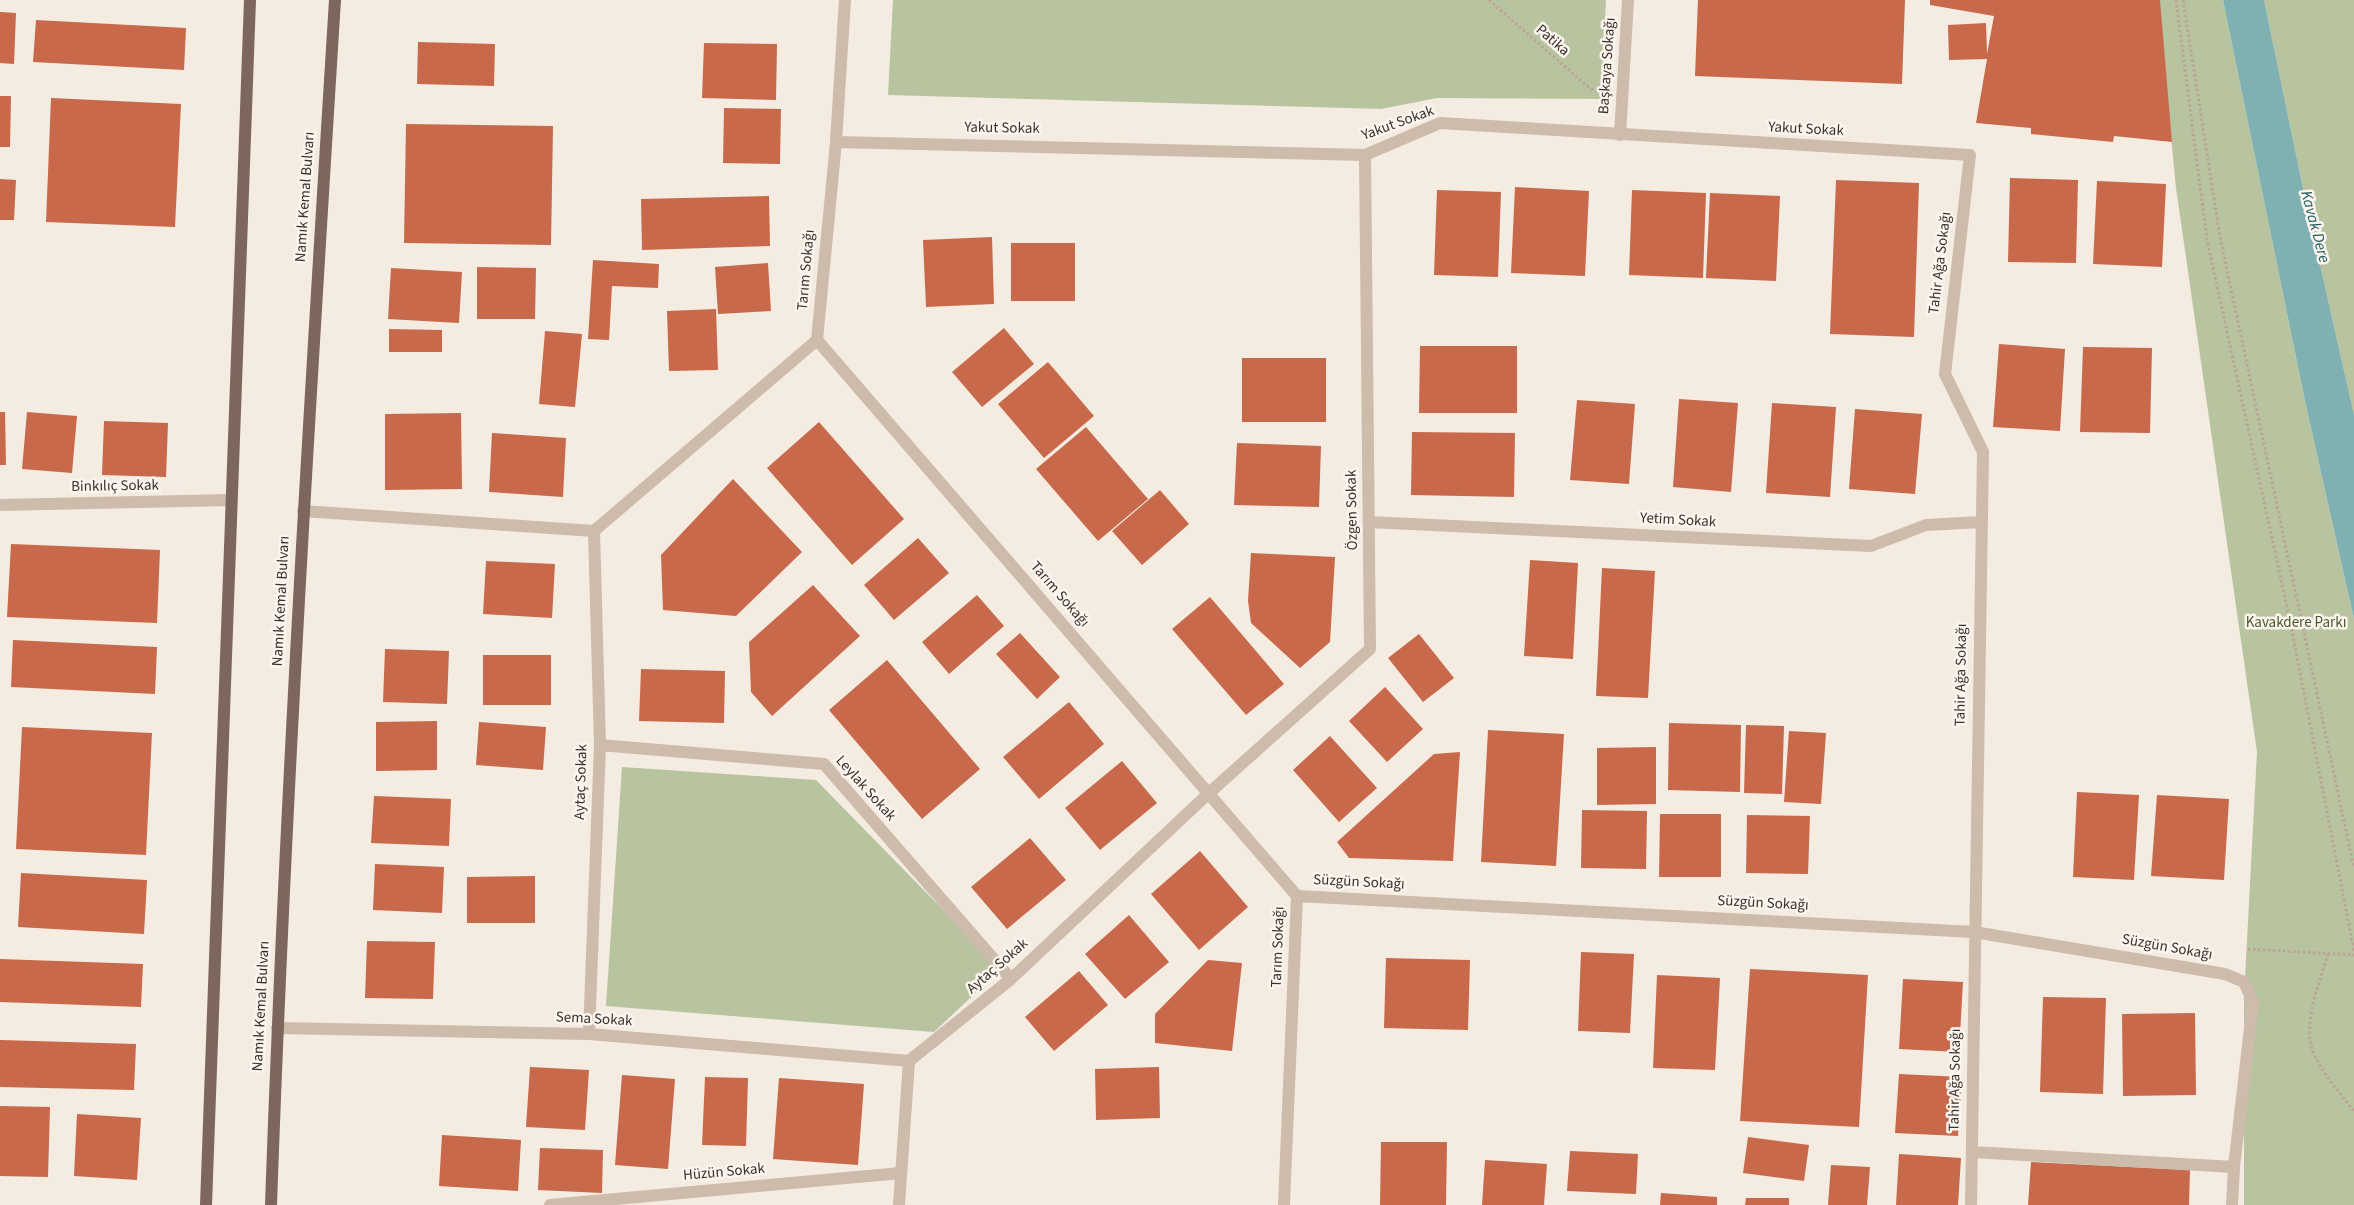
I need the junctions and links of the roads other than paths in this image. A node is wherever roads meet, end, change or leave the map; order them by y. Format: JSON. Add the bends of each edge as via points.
{"nodes":[{"id":1,"x":250,"y":0,"type":"edge"},
{"id":2,"x":335,"y":0,"type":"edge"},
{"id":3,"x":845,"y":0,"type":"edge"},
{"id":4,"x":1628,"y":0,"type":"edge"},
{"id":5,"x":1620,"y":135,"type":"junction"},
{"id":6,"x":836,"y":142,"type":"junction"},
{"id":7,"x":1365,"y":155,"type":"junction"},
{"id":8,"x":1970,"y":156,"type":"joint"},
{"id":9,"x":817,"y":340,"type":"junction"},
{"id":10,"x":231,"y":500,"type":"junction"},
{"id":11,"x":0,"y":505,"type":"edge"},
{"id":12,"x":303,"y":511,"type":"junction"},
{"id":13,"x":1369,"y":522,"type":"junction"},
{"id":14,"x":1981,"y":522,"type":"junction"},
{"id":15,"x":594,"y":531,"type":"junction"},
{"id":16,"x":600,"y":745,"type":"junction"},
{"id":17,"x":1209,"y":794,"type":"junction"},
{"id":18,"x":1297,"y":896,"type":"junction"},
{"id":19,"x":1974,"y":932,"type":"junction"},
{"id":20,"x":1011,"y":979,"type":"junction"},
{"id":21,"x":277,"y":1028,"type":"junction"},
{"id":22,"x":589,"y":1034,"type":"junction"},
{"id":23,"x":909,"y":1062,"type":"junction"},
{"id":24,"x":1972,"y":1152,"type":"junction"},
{"id":25,"x":2234,"y":1167,"type":"junction"},
{"id":26,"x":901,"y":1174,"type":"junction"},
{"id":27,"x":206,"y":1205,"type":"edge"},
{"id":28,"x":271,"y":1205,"type":"edge"},
{"id":29,"x":550,"y":1205,"type":"edge"},
{"id":30,"x":899,"y":1205,"type":"edge"},
{"id":31,"x":1284,"y":1205,"type":"edge"},
{"id":32,"x":1971,"y":1205,"type":"edge"},
{"id":33,"x":2232,"y":1205,"type":"edge"}],
"edges":[{"from":1,"to":10,"type":"main road"},
{"from":2,"to":12,"type":"main road","name":"Namık Kemal Bulvarı"},
{"from":3,"to":6,"type":"street","name":"Tarım Sokağı"},
{"from":4,"to":5,"type":"street","name":"Başkaya Sokağı"},
{"from":5,"to":7,"type":"street","name":"Yakut Sokak","via":[[1440,123]]},
{"from":5,"to":8,"type":"street","name":"Yakut Sokak"},
{"from":6,"to":7,"type":"street","name":"Yakut Sokak"},
{"from":6,"to":9,"type":"street","name":"Tarım Sokağı"},
{"from":7,"to":13,"type":"street","name":"Özgen Sokak"},
{"from":8,"to":14,"type":"street","name":"Tahir Ağa Sokağı","via":[[1945,374],[1983,452]]},
{"from":9,"to":15,"type":"street"},
{"from":9,"to":17,"type":"street","name":"Tarım Sokağı"},
{"from":10,"to":11,"type":"street","name":"Binkılıç Sokak"},
{"from":10,"to":27,"type":"main road"},
{"from":12,"to":15,"type":"street"},
{"from":12,"to":21,"type":"main road","name":"Namık Kemal Bulvarı"},
{"from":13,"to":14,"type":"street","name":"Yetim Sokak","via":[[1871,546],[1926,525]]},
{"from":13,"to":17,"type":"street","name":"Özgen Sokak","via":[[1370,649]]},
{"from":14,"to":19,"type":"street","name":"Tahir Ağa Sokağı"},
{"from":15,"to":16,"type":"street","name":"Aytaç Sokak"},
{"from":16,"to":20,"type":"street","name":"Leylak Sokak","via":[[824,764]]},
{"from":16,"to":22,"type":"street","name":"Aytaç Sokak"},
{"from":17,"to":18,"type":"street","name":"Tarım Sokağı"},
{"from":17,"to":20,"type":"street","name":"Aytaç Sokak"},
{"from":18,"to":19,"type":"street","name":"Süzgün Sokağı"},
{"from":18,"to":31,"type":"street","name":"Tarım Sokağı"},
{"from":19,"to":24,"type":"street","name":"Tahir Ağa Sokağı"},
{"from":19,"to":25,"type":"street","name":"Süzgün Sokağı","via":[[2225,974],[2244,982],[2253,1002]]},
{"from":20,"to":23,"type":"street","name":"Aytaç Sokak"},
{"from":21,"to":22,"type":"street","name":"Sema Sokak"},
{"from":21,"to":28,"type":"main road","name":"Namık Kemal Bulvarı"},
{"from":22,"to":23,"type":"street","name":"Sema Sokak"},
{"from":23,"to":26,"type":"street"},
{"from":24,"to":25,"type":"street"},
{"from":24,"to":32,"type":"street","name":"Tahir Ağa Sokağı"},
{"from":25,"to":33,"type":"street"},
{"from":26,"to":29,"type":"street","name":"Hüzün Sokak"},
{"from":26,"to":30,"type":"street"}]}
